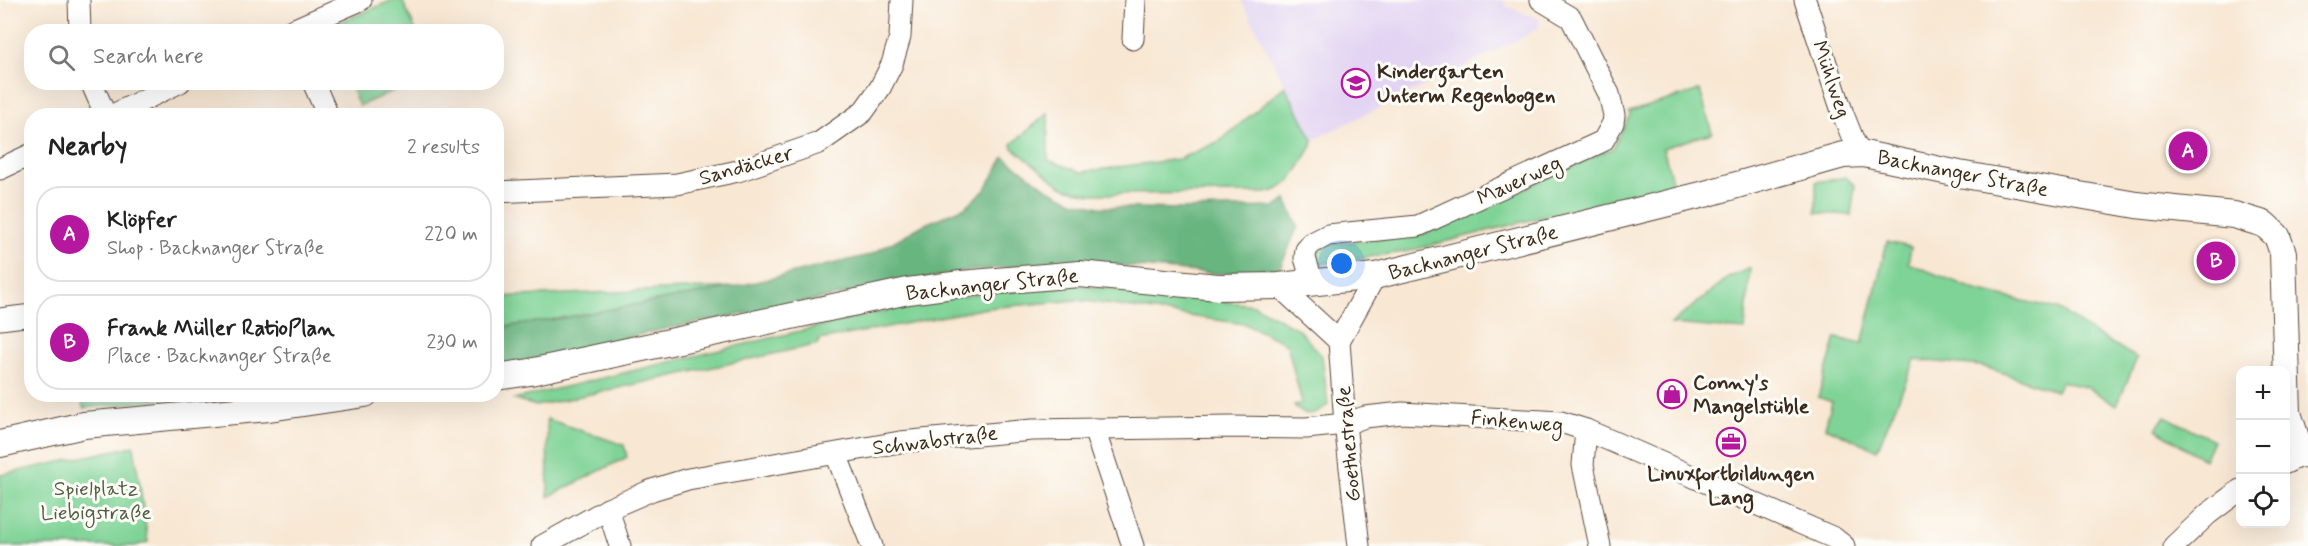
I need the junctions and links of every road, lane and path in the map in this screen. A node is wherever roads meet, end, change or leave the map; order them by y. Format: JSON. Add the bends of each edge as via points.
{"nodes":[{"id":1,"x":79,"y":0,"type":"edge"},
{"id":2,"x":361,"y":0,"type":"edge"},
{"id":3,"x":902,"y":0,"type":"edge"},
{"id":4,"x":1135,"y":0,"type":"edge"},
{"id":5,"x":1541,"y":0,"type":"edge"},
{"id":6,"x":1805,"y":0,"type":"edge"},
{"id":7,"x":80,"y":24,"type":"edge"},
{"id":8,"x":305,"y":24,"type":"edge"},
{"id":9,"x":1133,"y":39,"type":"dead end"},
{"id":10,"x":95,"y":90,"type":"edge"},
{"id":11,"x":163,"y":90,"type":"edge"},
{"id":12,"x":317,"y":90,"type":"edge"},
{"id":13,"x":105,"y":108,"type":"edge"},
{"id":14,"x":126,"y":108,"type":"edge"},
{"id":15,"x":324,"y":108,"type":"edge"},
{"id":16,"x":1864,"y":154,"type":"junction"},
{"id":17,"x":24,"y":158,"type":"edge"},
{"id":18,"x":0,"y":169,"type":"edge"},
{"id":19,"x":504,"y":192,"type":"edge"},
{"id":20,"x":1376,"y":276,"type":"junction"},
{"id":21,"x":1313,"y":284,"type":"junction"},
{"id":22,"x":1279,"y":286,"type":"junction"},
{"id":23,"x":24,"y":316,"type":"edge"},
{"id":24,"x":0,"y":319,"type":"edge"},
{"id":25,"x":1340,"y":341,"type":"junction"},
{"id":26,"x":504,"y":375,"type":"edge"},
{"id":27,"x":310,"y":402,"type":"edge"},
{"id":28,"x":1345,"y":424,"type":"junction"},
{"id":29,"x":1094,"y":429,"type":"junction"},
{"id":30,"x":1586,"y":430,"type":"junction"},
{"id":31,"x":0,"y":444,"type":"edge"},
{"id":32,"x":836,"y":454,"type":"junction"},
{"id":33,"x":2299,"y":458,"type":"edge"},
{"id":34,"x":2236,"y":494,"type":"edge"},
{"id":35,"x":608,"y":509,"type":"junction"},
{"id":36,"x":542,"y":546,"type":"edge"},
{"id":37,"x":620,"y":546,"type":"edge"},
{"id":38,"x":872,"y":546,"type":"edge"},
{"id":39,"x":1133,"y":546,"type":"edge"},
{"id":40,"x":1359,"y":546,"type":"edge"},
{"id":41,"x":1600,"y":546,"type":"edge"},
{"id":42,"x":1844,"y":546,"type":"edge"},
{"id":43,"x":2174,"y":546,"type":"edge"}],
"edges":[{"from":1,"to":7,"type":"street"},
{"from":2,"to":8,"type":"street"},
{"from":3,"to":19,"type":"street","name":"Sandäcker","via":[[900,37],[880,88],[863,112],[819,143],[738,171],[677,184]]},
{"from":4,"to":9,"type":"street"},
{"from":5,"to":21,"type":"street","name":"Mauerweg","via":[[1571,18],[1609,94],[1614,114],[1603,141],[1418,226],[1320,238],[1306,250]]},
{"from":6,"to":16,"type":"street","name":"Mühlweg","via":[[1843,114],[1855,144]]},
{"from":10,"to":13,"type":"street"},
{"from":11,"to":14,"type":"street"},
{"from":12,"to":15,"type":"street"},
{"from":16,"to":20,"type":"street","name":"Backnanger Straße","via":[[1843,155],[1694,197]]},
{"from":16,"to":33,"type":"street","name":"Backnanger Straße","via":[[2124,203],[2234,215],[2264,224],[2277,236],[2283,253],[2288,413]]},
{"from":17,"to":18,"type":"street"},
{"from":20,"to":21,"type":"street","name":"Backnanger Straße"},
{"from":20,"to":25,"type":"street"},
{"from":21,"to":22,"type":"street","name":"Backnanger Straße"},
{"from":22,"to":25,"type":"street"},
{"from":22,"to":26,"type":"street","name":"Backnanger Straße","via":[[1218,287],[1079,274],[961,284],[908,291]]},
{"from":23,"to":24,"type":"street"},
{"from":25,"to":28,"type":"street","name":"Goethestraße"},
{"from":27,"to":31,"type":"street","via":[[84,424]]},
{"from":28,"to":29,"type":"street","name":"Schwabstraße","via":[[1306,428]]},
{"from":28,"to":30,"type":"street","name":"Finkenweg","via":[[1365,417],[1402,414],[1561,422]]},
{"from":28,"to":40,"type":"street","name":"Goethestraße"},
{"from":29,"to":32,"type":"street","name":"Schwabstraße","via":[[1032,430],[912,441]]},
{"from":29,"to":39,"type":"street"},
{"from":30,"to":41,"type":"street","via":[[1583,465]]},
{"from":30,"to":42,"type":"street","name":"Finkenweg","via":[[1834,538]]},
{"from":32,"to":35,"type":"street","name":"Schwabstraße","via":[[688,479]]},
{"from":32,"to":38,"type":"street"},
{"from":34,"to":43,"type":"street"},
{"from":35,"to":36,"type":"street","name":"Schwabstraße"},
{"from":35,"to":37,"type":"street"}]}
